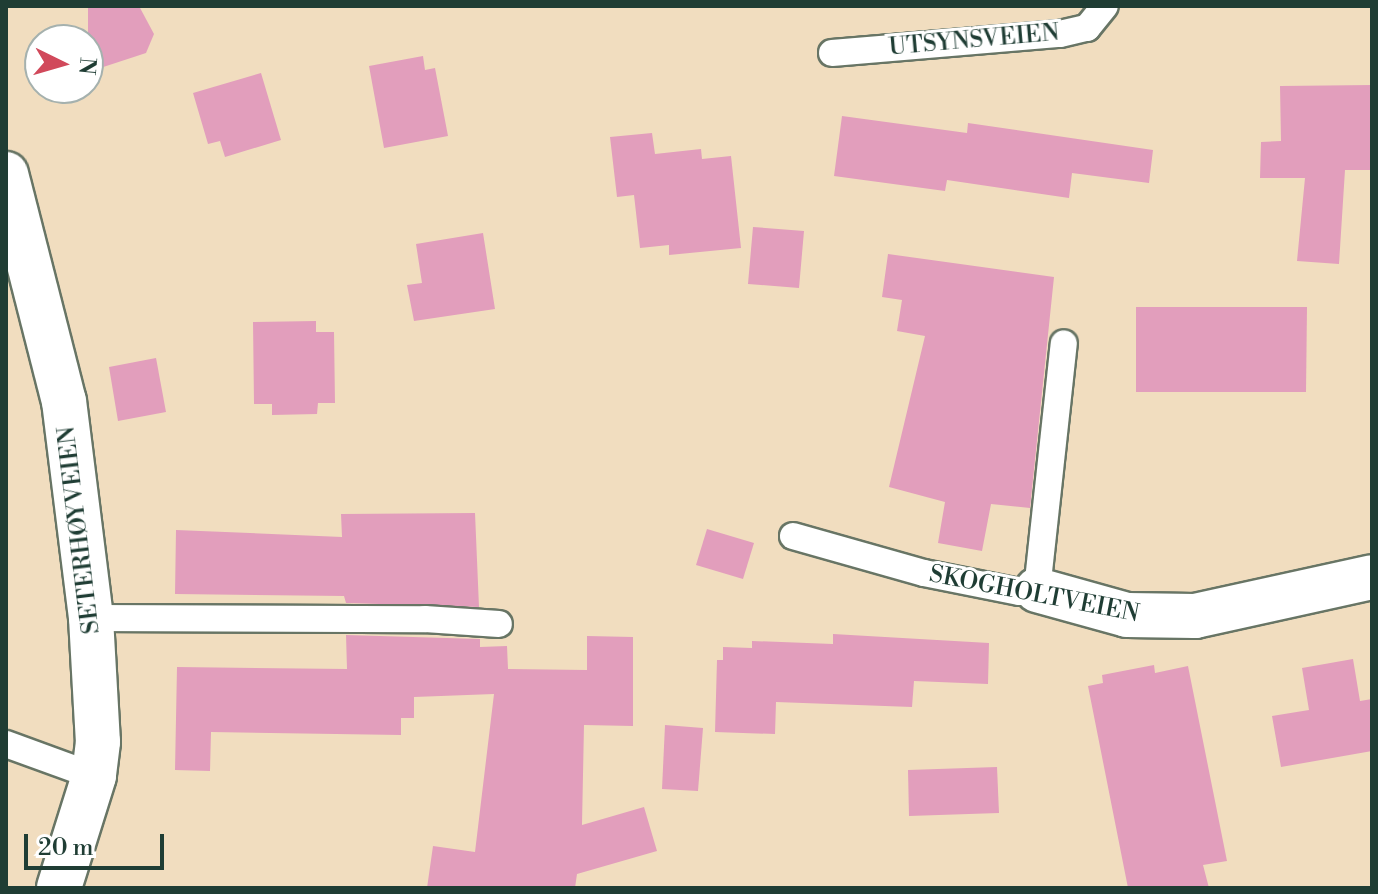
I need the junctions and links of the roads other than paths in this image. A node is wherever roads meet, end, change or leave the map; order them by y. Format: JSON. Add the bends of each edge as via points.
{"nodes":[{"id":1,"x":1105,"y":6,"type":"edge"},
{"id":2,"x":832,"y":53,"type":"dead end"},
{"id":3,"x":6,"y":174,"type":"edge"},
{"id":4,"x":1064,"y":343,"type":"dead end"},
{"id":5,"x":793,"y":536,"type":"dead end"},
{"id":6,"x":1372,"y":577,"type":"edge"},
{"id":7,"x":1037,"y":590,"type":"junction"},
{"id":8,"x":91,"y":618,"type":"junction"},
{"id":9,"x":499,"y":624,"type":"dead end"},
{"id":10,"x":6,"y":744,"type":"edge"},
{"id":11,"x":94,"y":776,"type":"junction"},
{"id":12,"x":59,"y":888,"type":"edge"}],
"edges":[{"from":1,"to":2,"type":"lane","name":"UTSYNSVEIEN","via":[[1087,28],[1060,34]]},
{"from":3,"to":8,"type":"street","name":"SETERHØYVEIEN","via":[[64,401]]},
{"from":4,"to":7,"type":"lane"},
{"from":5,"to":7,"type":"lane","name":"SKOGHOLTVEIEN","via":[[924,573],[1019,592]]},
{"from":6,"to":7,"type":"street","name":"SKOGHOLTVEIEN","via":[[1195,616],[1127,615]]},
{"from":8,"to":9,"type":"lane"},
{"from":8,"to":11,"type":"street","name":"SETERHØYVEIEN","via":[[98,742]]},
{"from":10,"to":11,"type":"lane"},
{"from":11,"to":12,"type":"street","name":"SETERHØYVEIEN"}]}
